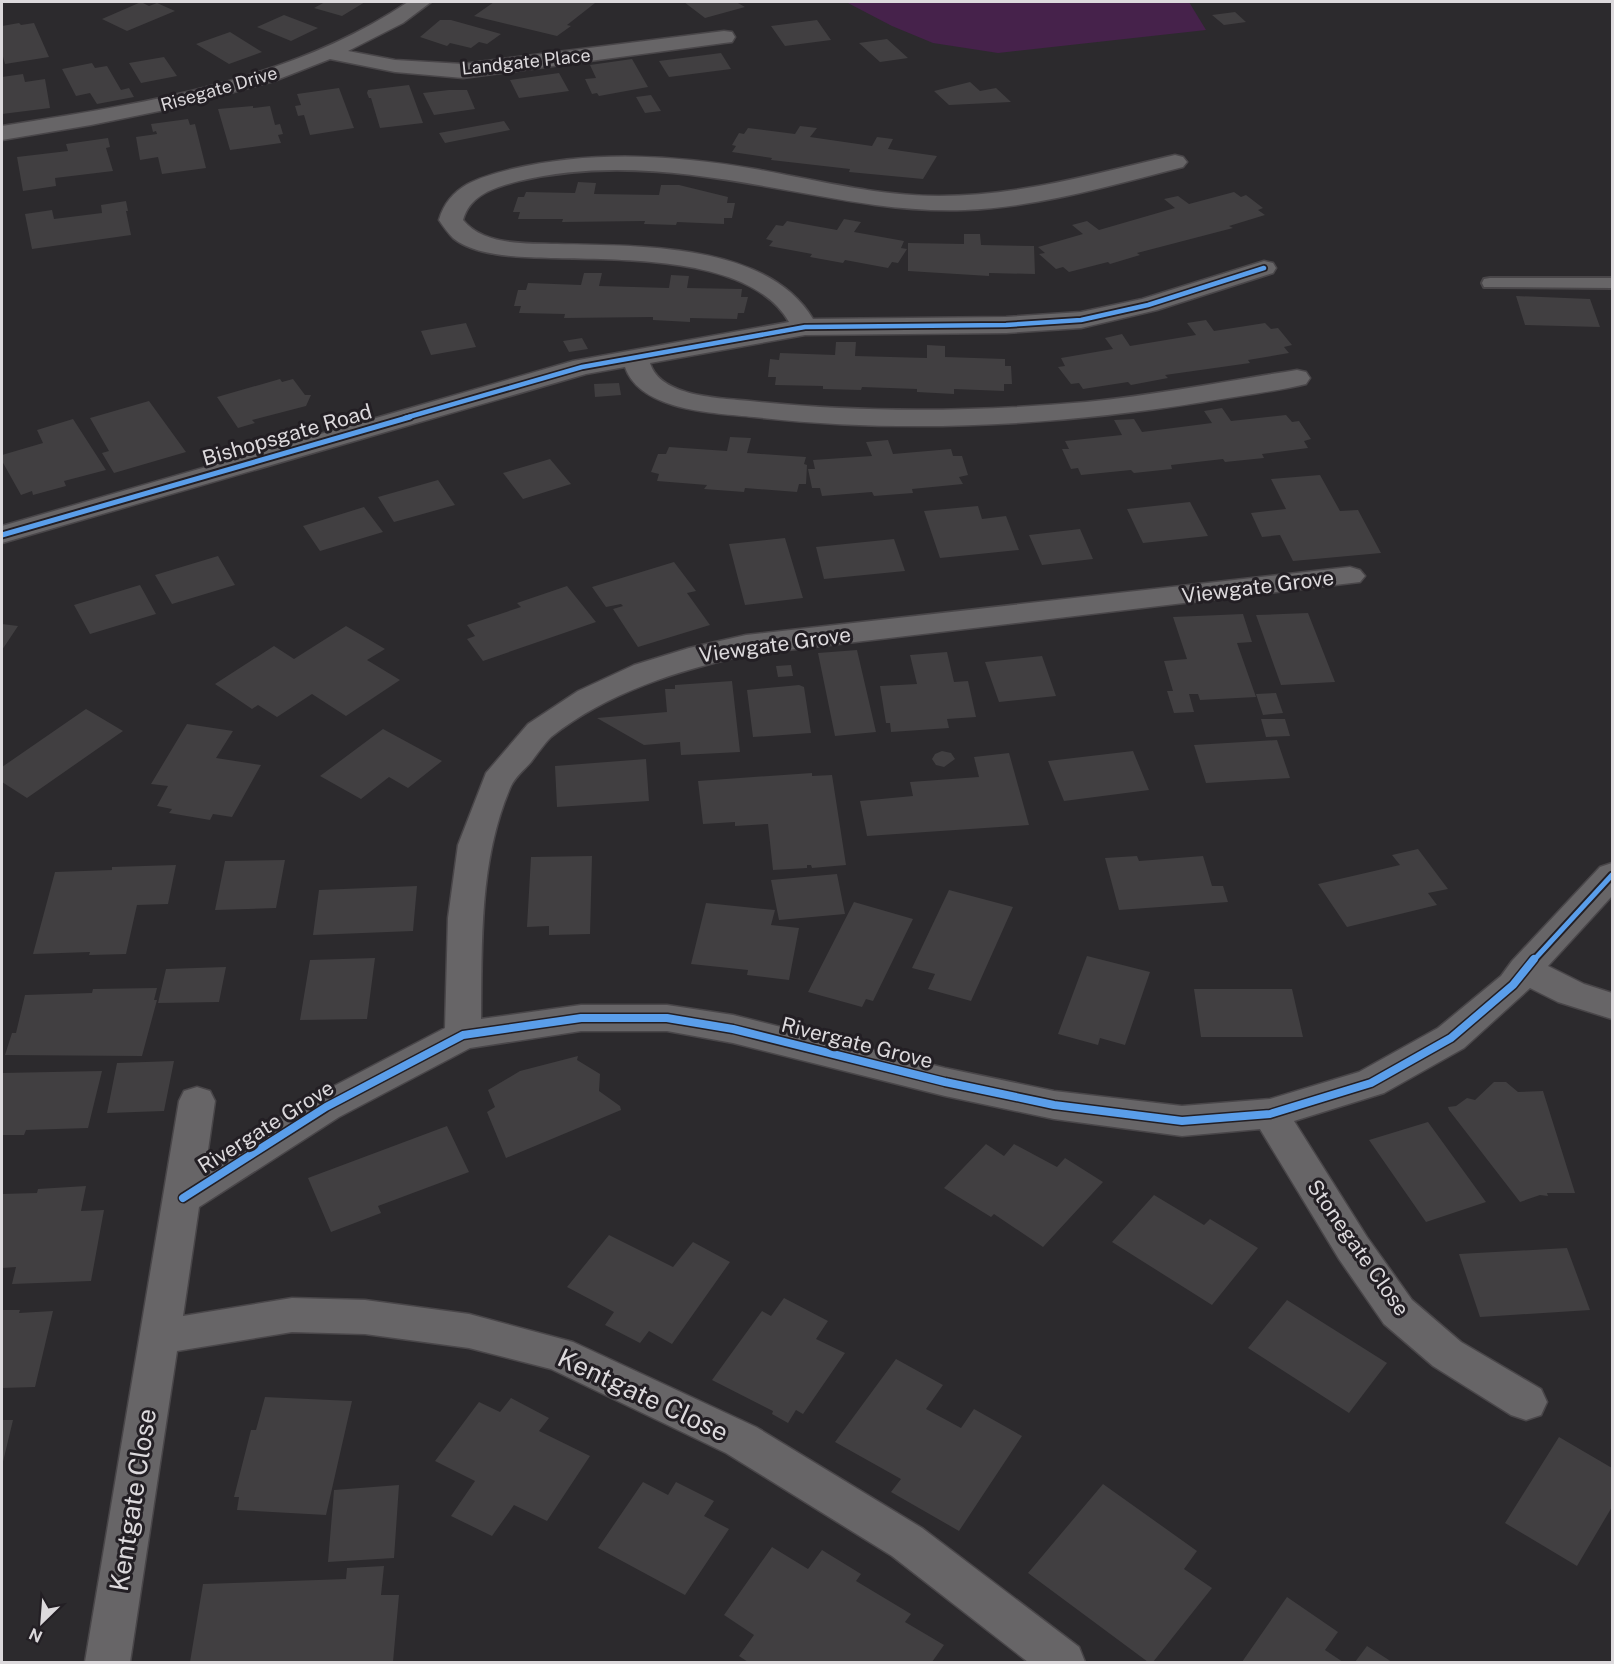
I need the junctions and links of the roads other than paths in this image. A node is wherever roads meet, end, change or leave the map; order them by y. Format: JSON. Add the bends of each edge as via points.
{"nodes":[{"id":1,"x":421,"y":2,"type":"edge"},
{"id":2,"x":724,"y":37,"type":"dead end"},
{"id":3,"x":329,"y":52,"type":"junction"},
{"id":4,"x":2,"y":133,"type":"edge"},
{"id":5,"x":1175,"y":162,"type":"dead end"},
{"id":6,"x":1264,"y":268,"type":"dead end"},
{"id":7,"x":1490,"y":283,"type":"dead end"},
{"id":8,"x":1612,"y":283,"type":"edge"},
{"id":9,"x":805,"y":327,"type":"junction"},
{"id":10,"x":636,"y":358,"type":"junction"},
{"id":11,"x":1297,"y":378,"type":"dead end"},
{"id":12,"x":2,"y":535,"type":"edge"},
{"id":13,"x":1350,"y":576,"type":"dead end"},
{"id":14,"x":1612,"y":875,"type":"edge"},
{"id":15,"x":1524,"y":970,"type":"junction"},
{"id":16,"x":1612,"y":1006,"type":"edge"},
{"id":17,"x":463,"y":1035,"type":"junction"},
{"id":18,"x":197,"y":1101,"type":"dead end"},
{"id":19,"x":1270,"y":1114,"type":"junction"},
{"id":20,"x":183,"y":1198,"type":"junction"},
{"id":21,"x":159,"y":1337,"type":"junction"},
{"id":22,"x":1526,"y":1402,"type":"dead end"},
{"id":23,"x":106,"y":1662,"type":"edge"},
{"id":24,"x":1063,"y":1662,"type":"edge"}],
"edges":[{"from":1,"to":3,"type":"street","name":"Risegate Drive"},
{"from":2,"to":3,"type":"street","name":"Landgate Place","via":[[463,71],[386,66]]},
{"from":3,"to":4,"type":"street","name":"Risegate Drive","via":[[235,87],[163,106]]},
{"from":5,"to":9,"type":"street","via":[[990,200],[935,203],[867,196],[698,167],[639,163],[578,166],[521,173],[481,185],[453,208],[452,220],[462,234],[490,245],[631,253],[730,269],[767,286],[792,306]]},
{"from":6,"to":9,"type":"street","name":"Bishopsgate Road","via":[[1148,305],[1081,320],[995,326]]},
{"from":7,"to":8,"type":"lane"},
{"from":9,"to":10,"type":"street","name":"Bishopsgate Road"},
{"from":10,"to":11,"type":"street","via":[[639,372],[648,384],[671,395],[783,413],[897,419],[1089,409]]},
{"from":10,"to":12,"type":"street","name":"Bishopsgate Road","via":[[582,367]]},
{"from":13,"to":17,"type":"street","name":"Viewgate Grove","via":[[746,645],[656,668],[589,698],[539,732],[497,781],[475,845],[465,918]]},
{"from":14,"to":15,"type":"street","name":"Rivergate Grove"},
{"from":15,"to":16,"type":"street","via":[[1571,993]]},
{"from":15,"to":19,"type":"street","name":"Rivergate Grove","via":[[1513,985],[1451,1038],[1371,1083]]},
{"from":17,"to":19,"type":"street","name":"Rivergate Grove","via":[[581,1018],[667,1018],[733,1029],[1054,1106],[1182,1121]]},
{"from":17,"to":20,"type":"street","name":"Rivergate Grove","via":[[326,1107]]},
{"from":18,"to":20,"type":"street","name":"Kentgate Close"},
{"from":19,"to":22,"type":"street","name":"Stonegate Close","via":[[1353,1248],[1398,1312],[1447,1354]]},
{"from":20,"to":21,"type":"street","name":"Kentgate Close"},
{"from":21,"to":23,"type":"street","name":"Kentgate Close"},
{"from":21,"to":24,"type":"street","name":"Kentgate Close","via":[[292,1315],[365,1317],[469,1331],[560,1354],[741,1440],[907,1542]]}]}
